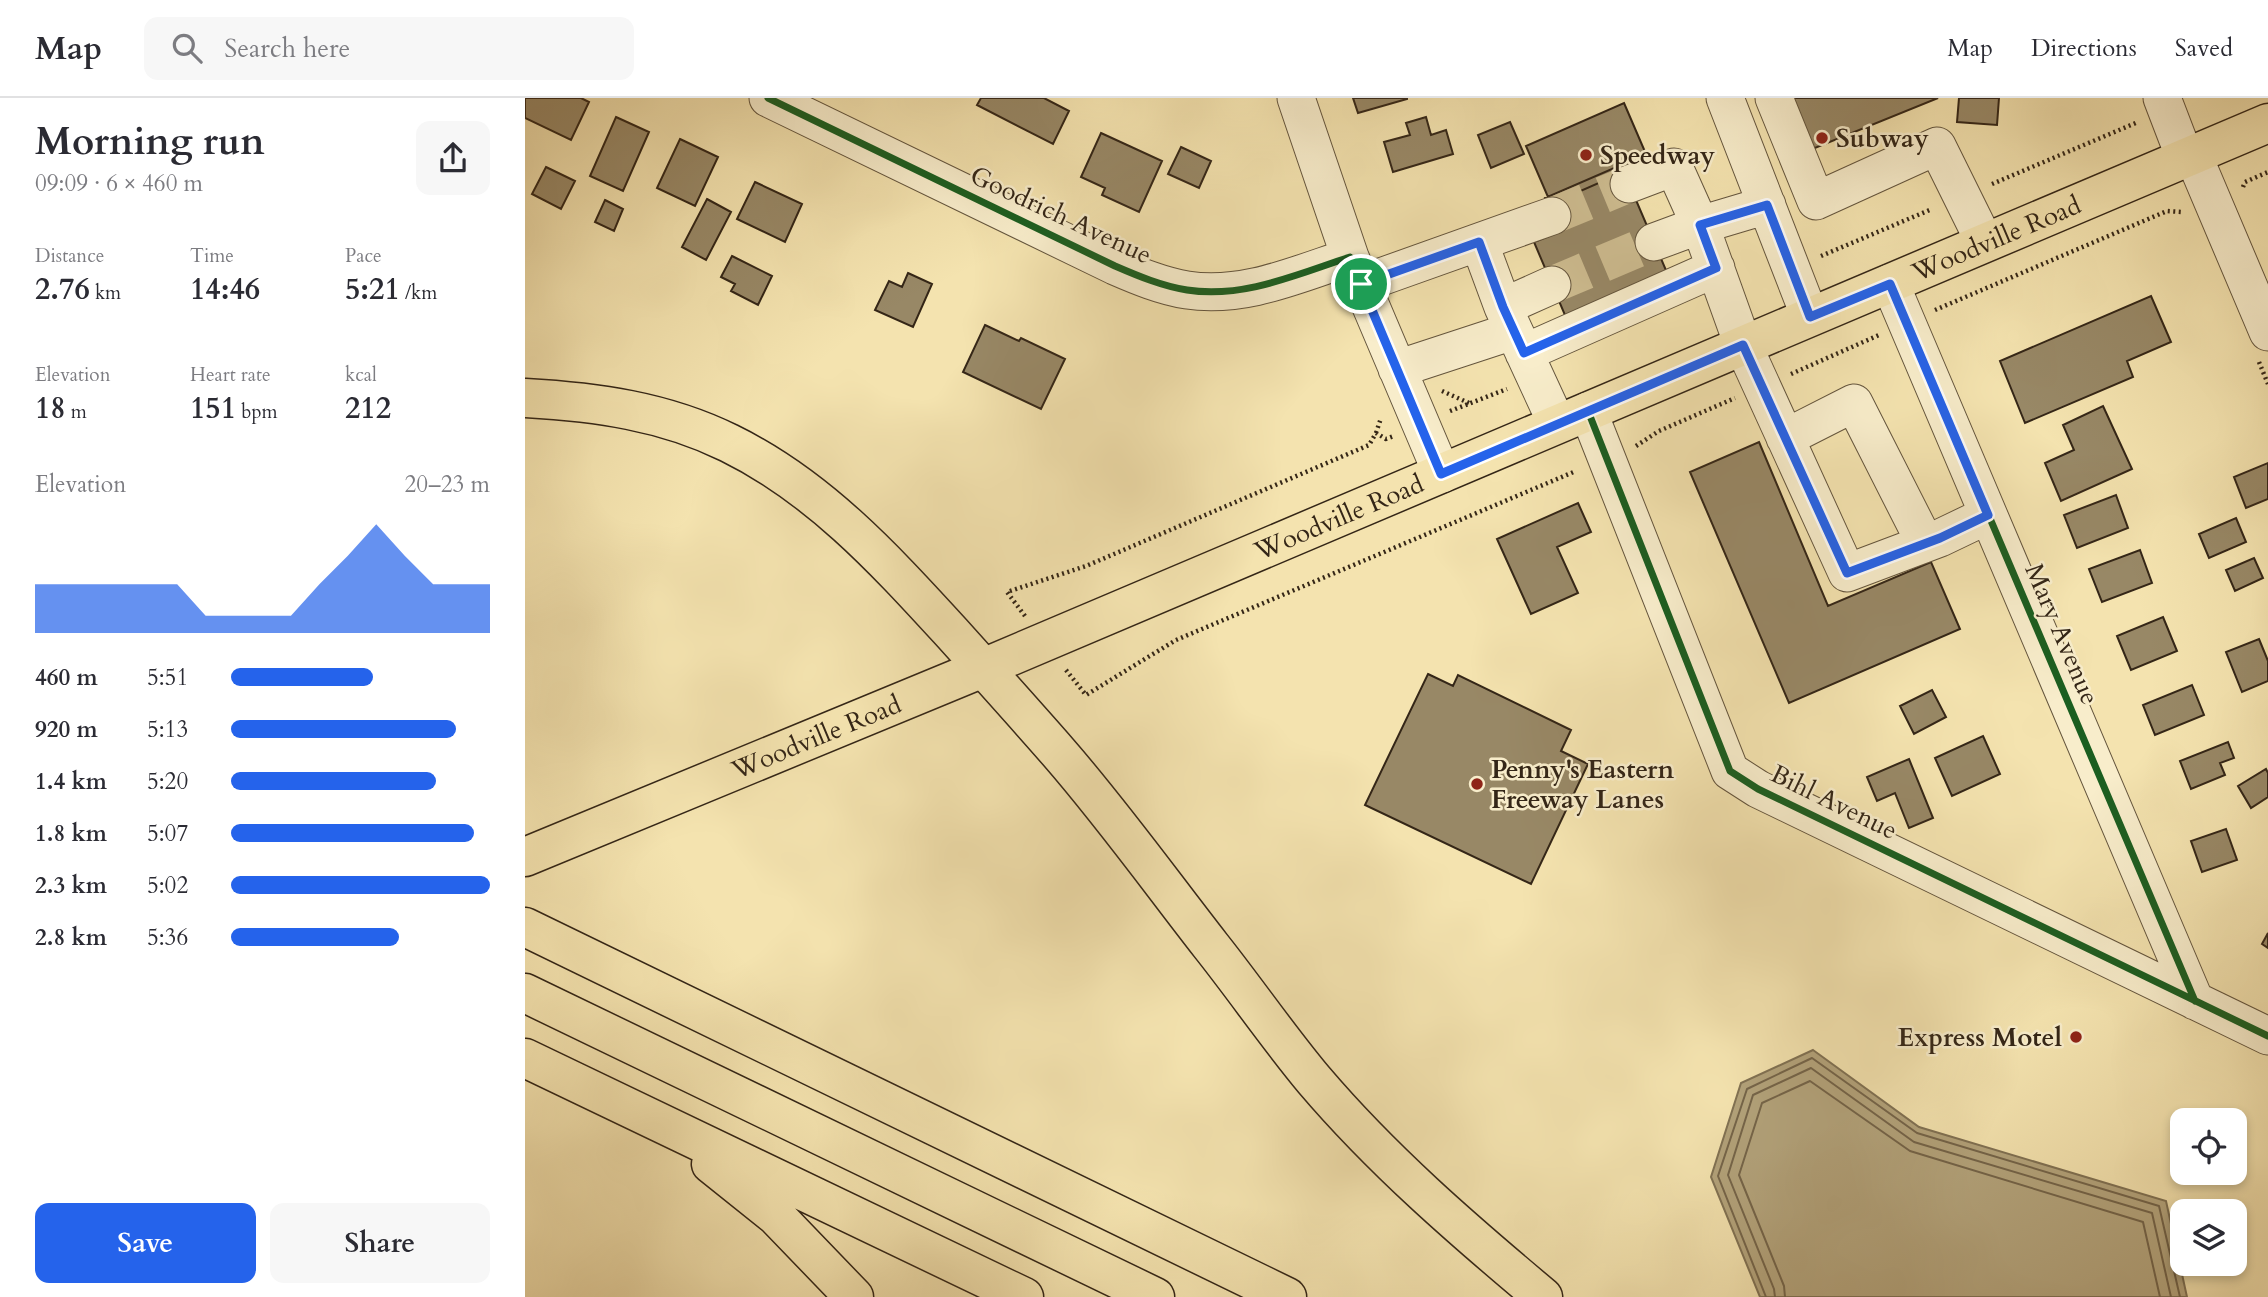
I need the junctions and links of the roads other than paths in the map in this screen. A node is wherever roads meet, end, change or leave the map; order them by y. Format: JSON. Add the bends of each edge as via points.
{"nodes":[{"id":1,"x":768,"y":98,"type":"edge"},
{"id":2,"x":1296,"y":98,"type":"edge"},
{"id":3,"x":1725,"y":98,"type":"edge"},
{"id":4,"x":1774,"y":98,"type":"edge"},
{"id":5,"x":2162,"y":98,"type":"edge"},
{"id":6,"x":2268,"y":123,"type":"edge"},
{"id":7,"x":2189,"y":157,"type":"junction"},
{"id":8,"x":1629,"y":184,"type":"tunnel mouth"},
{"id":9,"x":1767,"y":205,"type":"junction"},
{"id":10,"x":1552,"y":216,"type":"tunnel mouth"},
{"id":11,"x":1700,"y":225,"type":"junction"},
{"id":12,"x":1479,"y":242,"type":"junction"},
{"id":13,"x":1654,"y":242,"type":"tunnel mouth"},
{"id":14,"x":1985,"y":243,"type":"junction"},
{"id":15,"x":1716,"y":268,"type":"junction"},
{"id":16,"x":1356,"y":271,"type":"junction"},
{"id":17,"x":1890,"y":284,"type":"junction"},
{"id":18,"x":1552,"y":285,"type":"tunnel mouth"},
{"id":19,"x":1810,"y":317,"type":"junction"},
{"id":20,"x":1513,"y":331,"type":"junction"},
{"id":21,"x":2268,"y":332,"type":"edge"},
{"id":22,"x":1743,"y":345,"type":"junction"},
{"id":23,"x":1397,"y":369,"type":"junction"},
{"id":24,"x":525,"y":398,"type":"edge"},
{"id":25,"x":1572,"y":418,"type":"junction"},
{"id":26,"x":1785,"y":438,"type":"junction"},
{"id":27,"x":1441,"y":474,"type":"junction"},
{"id":28,"x":1988,"y":515,"type":"junction"},
{"id":29,"x":1926,"y":543,"type":"junction"},
{"id":30,"x":983,"y":667,"type":"junction"},
{"id":31,"x":540,"y":851,"type":"edge"},
{"id":32,"x":525,"y":927,"type":"edge"},
{"id":33,"x":525,"y":993,"type":"edge"},
{"id":34,"x":2195,"y":1001,"type":"junction"},
{"id":35,"x":2268,"y":1037,"type":"edge"},
{"id":36,"x":525,"y":1058,"type":"edge"},
{"id":37,"x":654,"y":1119,"type":"junction"},
{"id":38,"x":854,"y":1297,"type":"edge"},
{"id":39,"x":1024,"y":1297,"type":"edge"},
{"id":40,"x":1155,"y":1297,"type":"edge"},
{"id":41,"x":1287,"y":1297,"type":"edge"},
{"id":42,"x":1543,"y":1297,"type":"edge"}],
"edges":[{"from":1,"to":16,"type":"street","name":"Goodrich Avenue","via":[[1115,266],[1164,284],[1207,291]]},
{"from":2,"to":16,"type":"street"},
{"from":3,"to":9,"type":"street"},
{"from":4,"to":14,"type":"street","via":[[1815,201],[1937,146]]},
{"from":5,"to":7,"type":"street"},
{"from":6,"to":7,"type":"main road","name":"Woodville Road"},
{"from":7,"to":14,"type":"main road","name":"Woodville Road"},
{"from":7,"to":21,"type":"street"},
{"from":8,"to":11,"type":"street","via":[[1674,167]]},
{"from":9,"to":11,"type":"street"},
{"from":9,"to":19,"type":"street"},
{"from":10,"to":12,"type":"street","name":"Goodrich Avenue"},
{"from":11,"to":13,"type":"street"},
{"from":11,"to":15,"type":"street"},
{"from":12,"to":16,"type":"street","name":"Goodrich Avenue"},
{"from":12,"to":20,"type":"street","name":"Bihl Avenue"},
{"from":14,"to":17,"type":"main road","name":"Woodville Road"},
{"from":15,"to":20,"type":"street"},
{"from":15,"to":22,"type":"street"},
{"from":16,"to":23,"type":"street"},
{"from":17,"to":19,"type":"main road","name":"Woodville Road"},
{"from":17,"to":28,"type":"street","name":"Mary Avenue"},
{"from":18,"to":20,"type":"street"},
{"from":19,"to":22,"type":"main road","name":"Woodville Road"},
{"from":20,"to":23,"type":"street"},
{"from":20,"to":25,"type":"street","name":"Bihl Avenue"},
{"from":22,"to":25,"type":"main road","name":"Woodville Road"},
{"from":22,"to":26,"type":"street"},
{"from":23,"to":27,"type":"street"},
{"from":24,"to":30,"type":"main road","via":[[583,401],[668,419],[729,443],[785,475],[885,559]]},
{"from":25,"to":27,"type":"main road","name":"Woodville Road"},
{"from":25,"to":34,"type":"street","name":"Bihl Avenue","via":[[1731,771],[1758,789]]},
{"from":26,"to":29,"type":"street","via":[[1847,573]]},
{"from":26,"to":29,"type":"street","via":[[1854,403]]},
{"from":27,"to":30,"type":"main road","name":"Woodville Road"},
{"from":28,"to":29,"type":"street"},
{"from":28,"to":34,"type":"street","name":"Mary Avenue"},
{"from":30,"to":31,"type":"main road","name":"Woodville Road"},
{"from":30,"to":42,"type":"main road","via":[[1062,756],[1315,1080],[1480,1244]]},
{"from":32,"to":41,"type":"main road"},
{"from":33,"to":40,"type":"main road"},
{"from":34,"to":35,"type":"street","name":"Bihl Avenue"},
{"from":36,"to":37,"type":"main road"},
{"from":37,"to":38,"type":"main road","via":[[776,1216]]},
{"from":37,"to":39,"type":"main road"}]}
